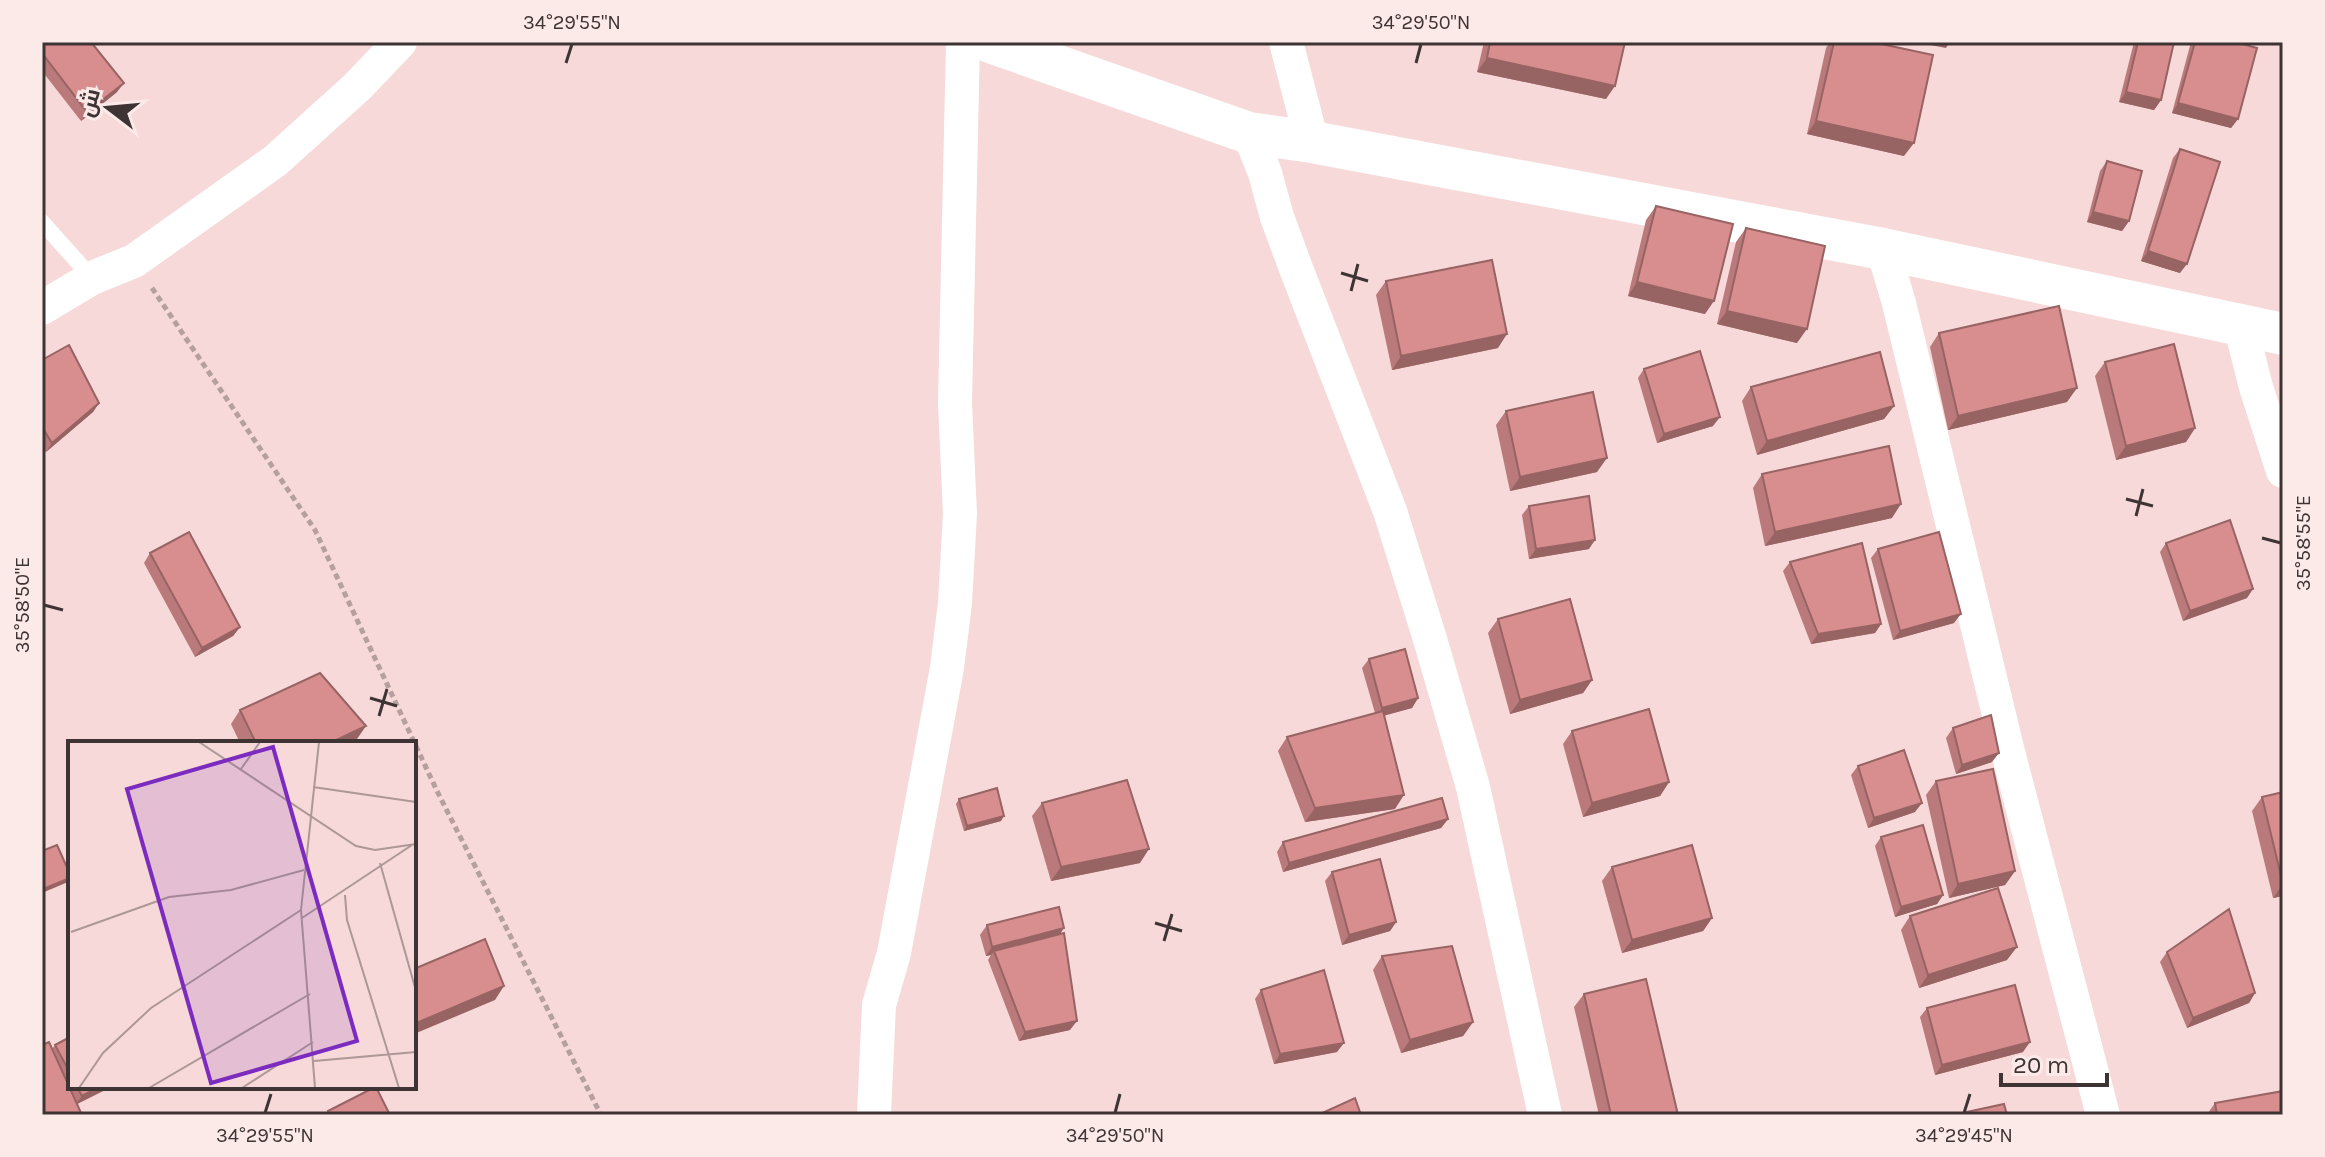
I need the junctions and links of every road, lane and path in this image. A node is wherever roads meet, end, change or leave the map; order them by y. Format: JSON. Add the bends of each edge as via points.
{"nodes":[{"id":1,"x":400,"y":42,"type":"edge"},
{"id":2,"x":963,"y":42,"type":"edge"},
{"id":3,"x":990,"y":42,"type":"edge"},
{"id":4,"x":1286,"y":42,"type":"edge"},
{"id":5,"x":1249,"y":133,"type":"junction"},
{"id":6,"x":1312,"y":142,"type":"junction"},
{"id":7,"x":42,"y":222,"type":"edge"},
{"id":8,"x":1883,"y":249,"type":"junction"},
{"id":9,"x":134,"y":261,"type":"junction"},
{"id":10,"x":92,"y":278,"type":"junction"},
{"id":11,"x":42,"y":308,"type":"edge"},
{"id":12,"x":2240,"y":324,"type":"junction"},
{"id":13,"x":2283,"y":334,"type":"edge"},
{"id":14,"x":2283,"y":471,"type":"edge"},
{"id":15,"x":414,"y":741,"type":"edge"},
{"id":16,"x":416,"y":746,"type":"edge"},
{"id":17,"x":601,"y":1115,"type":"edge"},
{"id":18,"x":874,"y":1115,"type":"edge"},
{"id":19,"x":1545,"y":1115,"type":"edge"},
{"id":20,"x":2103,"y":1115,"type":"edge"}],
"edges":[{"from":1,"to":9,"type":"street","via":[[275,161]]},
{"from":2,"to":18,"type":"street","via":[[955,603],[894,953],[879,1005]]},
{"from":3,"to":5,"type":"street"},
{"from":4,"to":6,"type":"street"},
{"from":5,"to":6,"type":"street"},
{"from":5,"to":19,"type":"street","via":[[1390,511],[1430,639],[1473,787]]},
{"from":6,"to":8,"type":"street"},
{"from":7,"to":10,"type":"lane"},
{"from":8,"to":12,"type":"street"},
{"from":8,"to":20,"type":"street"},
{"from":9,"to":10,"type":"street"},
{"from":9,"to":15,"type":"path","via":[[315,530]]},
{"from":10,"to":11,"type":"street"},
{"from":12,"to":13,"type":"street"},
{"from":12,"to":14,"type":"street"},
{"from":16,"to":17,"type":"path"}]}
